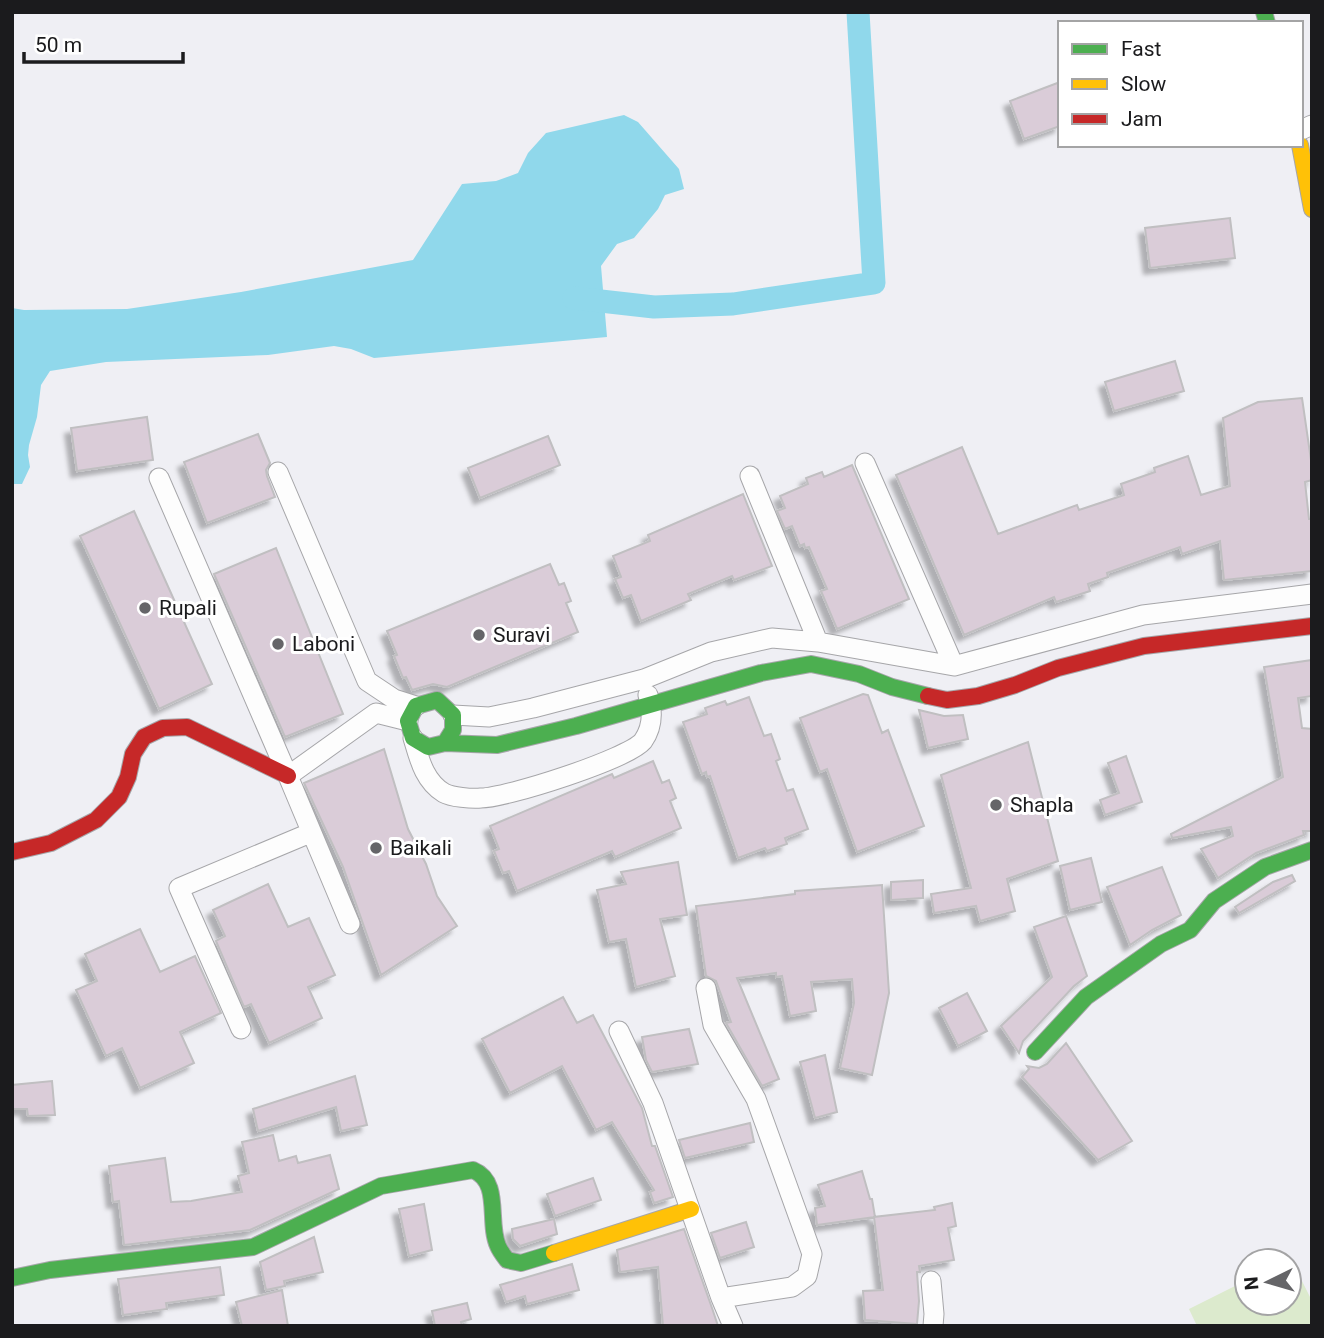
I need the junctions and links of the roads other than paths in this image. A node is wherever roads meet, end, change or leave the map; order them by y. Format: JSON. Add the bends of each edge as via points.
{"nodes":[{"id":1,"x":1300,"y":147,"type":"edge"},
{"id":2,"x":1312,"y":209,"type":"edge"},
{"id":3,"x":865,"y":463,"type":"dead end"},
{"id":4,"x":278,"y":472,"type":"dead end"},
{"id":5,"x":750,"y":476,"type":"dead end"},
{"id":6,"x":159,"y":478,"type":"dead end"},
{"id":7,"x":1312,"y":594,"type":"edge"},
{"id":8,"x":1143,"y":615,"type":"junction"},
{"id":9,"x":1312,"y":626,"type":"edge"},
{"id":10,"x":1049,"y":641,"type":"junction"},
{"id":11,"x":818,"y":642,"type":"junction"},
{"id":12,"x":1144,"y":646,"type":"junction"},
{"id":13,"x":898,"y":655,"type":"junction"},
{"id":14,"x":954,"y":666,"type":"junction"},
{"id":15,"x":1058,"y":668,"type":"junction"},
{"id":16,"x":644,"y":679,"type":"junction"},
{"id":17,"x":892,"y":687,"type":"junction"},
{"id":18,"x":652,"y":706,"type":"junction"},
{"id":19,"x":453,"y":715,"type":"junction"},
{"id":20,"x":412,"y":722,"type":"junction"},
{"id":21,"x":445,"y":743,"type":"junction"},
{"id":22,"x":288,"y":776,"type":"junction"},
{"id":23,"x":310,"y":833,"type":"junction"},
{"id":24,"x":1312,"y":850,"type":"edge"},
{"id":25,"x":12,"y":852,"type":"edge"},
{"id":26,"x":350,"y":924,"type":"dead end"},
{"id":27,"x":706,"y":988,"type":"dead end"},
{"id":28,"x":241,"y":1029,"type":"dead end"},
{"id":29,"x":619,"y":1031,"type":"dead end"},
{"id":30,"x":1035,"y":1052,"type":"dead end"},
{"id":31,"x":691,"y":1209,"type":"junction"},
{"id":32,"x":12,"y":1278,"type":"edge"},
{"id":33,"x":930,"y":1281,"type":"dead end"},
{"id":34,"x":721,"y":1298,"type":"junction"},
{"id":35,"x":733,"y":1326,"type":"edge"},
{"id":36,"x":933,"y":1326,"type":"edge"}],
"edges":[{"from":1,"to":2,"type":"street"},
{"from":3,"to":14,"type":"street"},
{"from":4,"to":20,"type":"street","via":[[367,681],[394,699]]},
{"from":5,"to":11,"type":"street"},
{"from":6,"to":22,"type":"street"},
{"from":7,"to":8,"type":"street"},
{"from":8,"to":10,"type":"street"},
{"from":8,"to":12,"type":"street"},
{"from":9,"to":12,"type":"street"},
{"from":10,"to":14,"type":"street"},
{"from":10,"to":15,"type":"street"},
{"from":11,"to":13,"type":"street"},
{"from":11,"to":16,"type":"street","via":[[772,638],[711,652]]},
{"from":12,"to":15,"type":"street"},
{"from":13,"to":14,"type":"street"},
{"from":13,"to":17,"type":"street"},
{"from":15,"to":17,"type":"street","via":[[978,696],[947,700]]},
{"from":16,"to":18,"type":"street"},
{"from":16,"to":19,"type":"street","via":[[489,717]]},
{"from":17,"to":18,"type":"street","via":[[811,664],[761,673]]},
{"from":18,"to":20,"type":"street","via":[[651,727],[641,743],[518,792],[481,798],[445,794],[424,773]]},
{"from":18,"to":21,"type":"street","via":[[497,745]]},
{"from":19,"to":20,"type":"street","via":[[437,701]]},
{"from":19,"to":21,"type":"street","via":[[453,730]]},
{"from":20,"to":21,"type":"street","via":[[428,747]]},
{"from":20,"to":22,"type":"street","via":[[376,713]]},
{"from":22,"to":23,"type":"street"},
{"from":22,"to":25,"type":"street","via":[[187,727],[163,728],[144,737],[133,754],[119,797],[96,820],[51,843]]},
{"from":23,"to":26,"type":"street"},
{"from":23,"to":28,"type":"street","via":[[179,888]]},
{"from":24,"to":30,"type":"street","via":[[1265,867],[1214,901],[1189,930],[1161,944],[1086,997]]},
{"from":27,"to":34,"type":"street","via":[[713,1025],[756,1099],[812,1254],[807,1276],[792,1287]]},
{"from":29,"to":31,"type":"street","via":[[653,1103]]},
{"from":31,"to":32,"type":"street","via":[[522,1263],[507,1260],[498,1245],[489,1184],[484,1174],[473,1170],[381,1186],[253,1247]]},
{"from":31,"to":34,"type":"street"},
{"from":33,"to":36,"type":"street"},
{"from":34,"to":35,"type":"street"}]}
